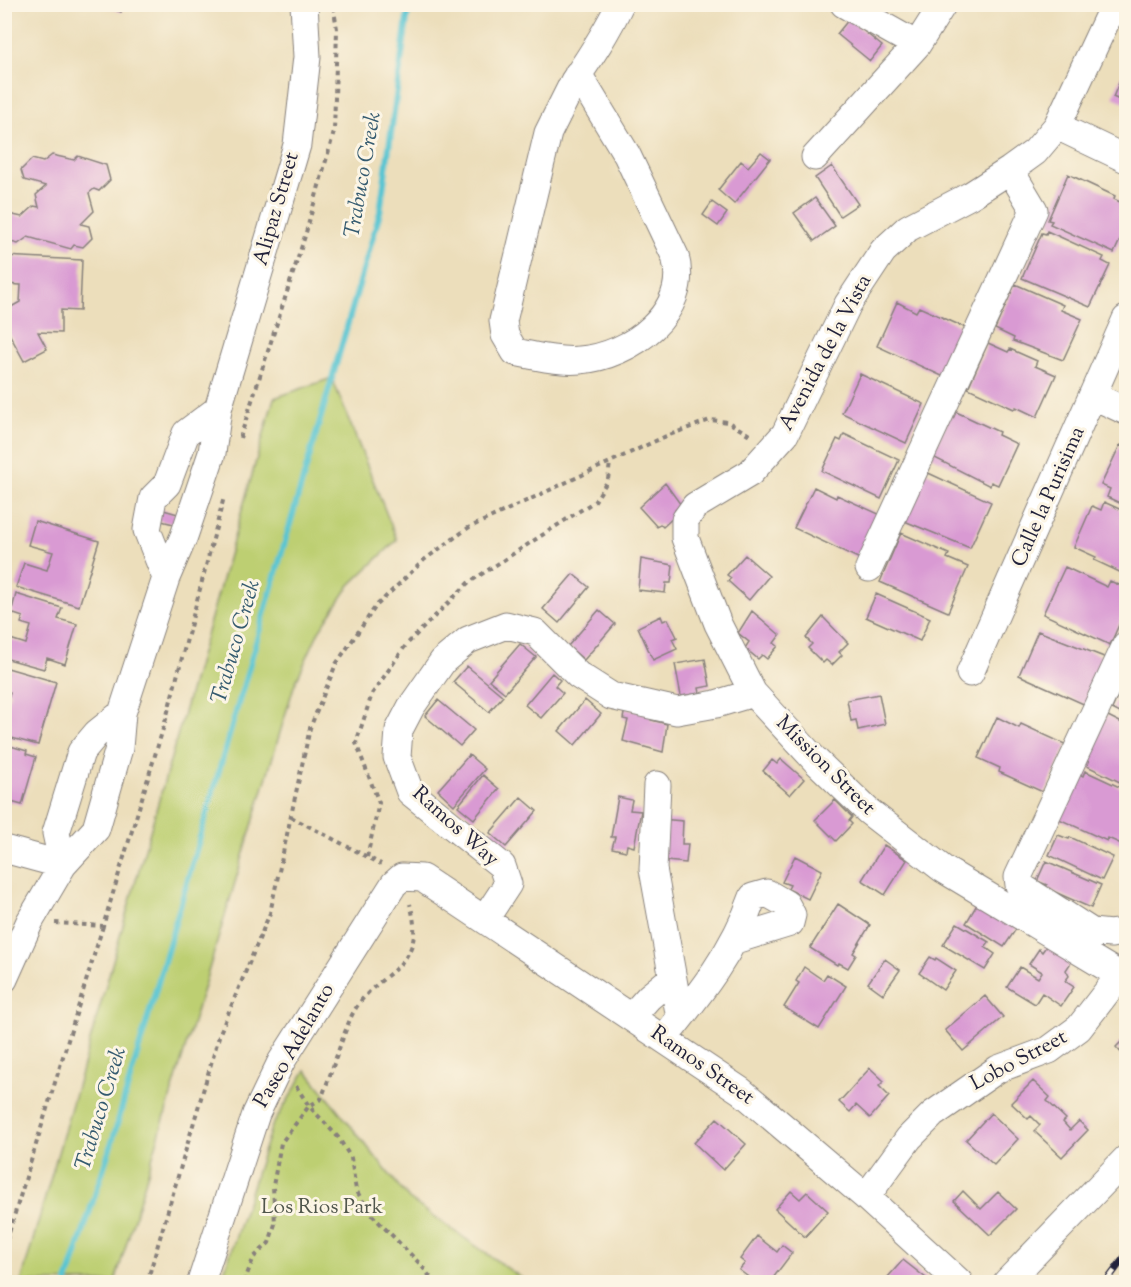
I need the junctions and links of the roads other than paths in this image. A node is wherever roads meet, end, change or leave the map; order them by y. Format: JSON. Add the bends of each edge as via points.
{"nodes":[{"id":1,"x":304,"y":4,"type":"edge"},
{"id":2,"x":620,"y":4,"type":"edge"},
{"id":3,"x":844,"y":4,"type":"edge"},
{"id":4,"x":943,"y":4,"type":"edge"},
{"id":5,"x":1118,"y":8,"type":"edge"},
{"id":6,"x":917,"y":45,"type":"junction"},
{"id":7,"x":578,"y":74,"type":"junction"},
{"id":8,"x":1057,"y":126,"type":"junction"},
{"id":9,"x":815,"y":157,"type":"dead end"},
{"id":10,"x":1126,"y":159,"type":"edge"},
{"id":11,"x":1010,"y":170,"type":"junction"},
{"id":12,"x":1126,"y":319,"type":"edge"},
{"id":13,"x":1094,"y":396,"type":"junction"},
{"id":14,"x":218,"y":409,"type":"junction"},
{"id":15,"x":1126,"y":411,"type":"edge"},
{"id":16,"x":750,"y":473,"type":"joint"},
{"id":17,"x":869,"y":568,"type":"dead end"},
{"id":18,"x":166,"y":578,"type":"junction"},
{"id":19,"x":1126,"y":645,"type":"edge"},
{"id":20,"x":970,"y":674,"type":"dead end"},
{"id":21,"x":753,"y":693,"type":"junction"},
{"id":22,"x":122,"y":713,"type":"junction"},
{"id":23,"x":657,"y":784,"type":"dead end"},
{"id":24,"x":4,"y":849,"type":"edge"},
{"id":25,"x":63,"y":865,"type":"junction"},
{"id":26,"x":412,"y":878,"type":"joint"},
{"id":27,"x":485,"y":919,"type":"junction"},
{"id":28,"x":1126,"y":931,"type":"edge"},
{"id":29,"x":735,"y":940,"type":"dead end"},
{"id":30,"x":1123,"y":977,"type":"edge"},
{"id":31,"x":671,"y":979,"type":"junction"},
{"id":32,"x":4,"y":980,"type":"edge"},
{"id":33,"x":631,"y":1017,"type":"junction"},
{"id":34,"x":672,"y":1028,"type":"junction"},
{"id":35,"x":1126,"y":1159,"type":"edge"},
{"id":36,"x":866,"y":1197,"type":"junction"},
{"id":37,"x":201,"y":1282,"type":"edge"},
{"id":38,"x":959,"y":1282,"type":"edge"},
{"id":39,"x":1007,"y":1282,"type":"edge"}],
"edges":[{"from":1,"to":14,"type":"street","name":"Alipaz Street","via":[[307,57],[297,146]]},
{"from":2,"to":7,"type":"street","via":[[602,40]]},
{"from":3,"to":6,"type":"street"},
{"from":4,"to":6,"type":"street"},
{"from":5,"to":8,"type":"street","name":"Avenida de la Vista"},
{"from":6,"to":9,"type":"street"},
{"from":7,"to":7,"type":"street","via":[[548,133],[503,321],[505,335],[515,352],[580,360],[630,345],[645,334],[676,296],[680,272],[627,155]]},
{"from":8,"to":10,"type":"street"},
{"from":8,"to":11,"type":"street","name":"Avenida de la Vista","via":[[1035,152]]},
{"from":11,"to":16,"type":"street","name":"Avenida de la Vista","via":[[908,228],[883,251],[848,304],[785,434]]},
{"from":11,"to":17,"type":"street","via":[[1034,210]]},
{"from":12,"to":13,"type":"street","name":"Calle la Purisima"},
{"from":13,"to":15,"type":"street"},
{"from":13,"to":20,"type":"street","name":"Calle la Purisima"},
{"from":14,"to":18,"type":"street","name":"Alipaz Street","via":[[212,453]]},
{"from":14,"to":18,"type":"street","via":[[186,433],[167,484],[153,498],[147,530]]},
{"from":16,"to":21,"type":"street","name":"Mission Street","via":[[694,506],[685,520],[685,538],[718,624]]},
{"from":18,"to":22,"type":"street","name":"Alipaz Street"},
{"from":19,"to":28,"type":"street","via":[[1018,877],[1019,885],[1092,932]]},
{"from":21,"to":27,"type":"street","name":"Ramos Way","via":[[677,711],[611,696],[578,675],[535,632],[506,625],[468,640],[443,661],[399,730],[397,757],[410,792],[502,866],[508,884]]},
{"from":21,"to":30,"type":"street","name":"Mission Street","via":[[868,811],[924,855]]},
{"from":22,"to":25,"type":"street","name":"Alipaz Street","via":[[118,748],[96,829]]},
{"from":22,"to":25,"type":"street","via":[[81,753],[56,833]]},
{"from":23,"to":31,"type":"street","via":[[653,869]]},
{"from":24,"to":25,"type":"street"},
{"from":25,"to":32,"type":"street","name":"Alipaz Street","via":[[30,921]]},
{"from":26,"to":27,"type":"street","name":"Ramos Street"},
{"from":26,"to":37,"type":"street","name":"Paseo Adelanto","via":[[394,884],[281,1062],[256,1114]]},
{"from":27,"to":33,"type":"street","name":"Ramos Street"},
{"from":29,"to":34,"type":"street"},
{"from":30,"to":36,"type":"street","name":"Lobo Street","via":[[1079,1028],[1049,1050],[998,1069],[933,1114],[909,1138]]},
{"from":31,"to":33,"type":"street"},
{"from":31,"to":34,"type":"street"},
{"from":33,"to":34,"type":"street","name":"Ramos Street"},
{"from":34,"to":36,"type":"street","name":"Ramos Street"},
{"from":35,"to":39,"type":"street"},
{"from":36,"to":38,"type":"street","name":"Ramos Street"}]}
